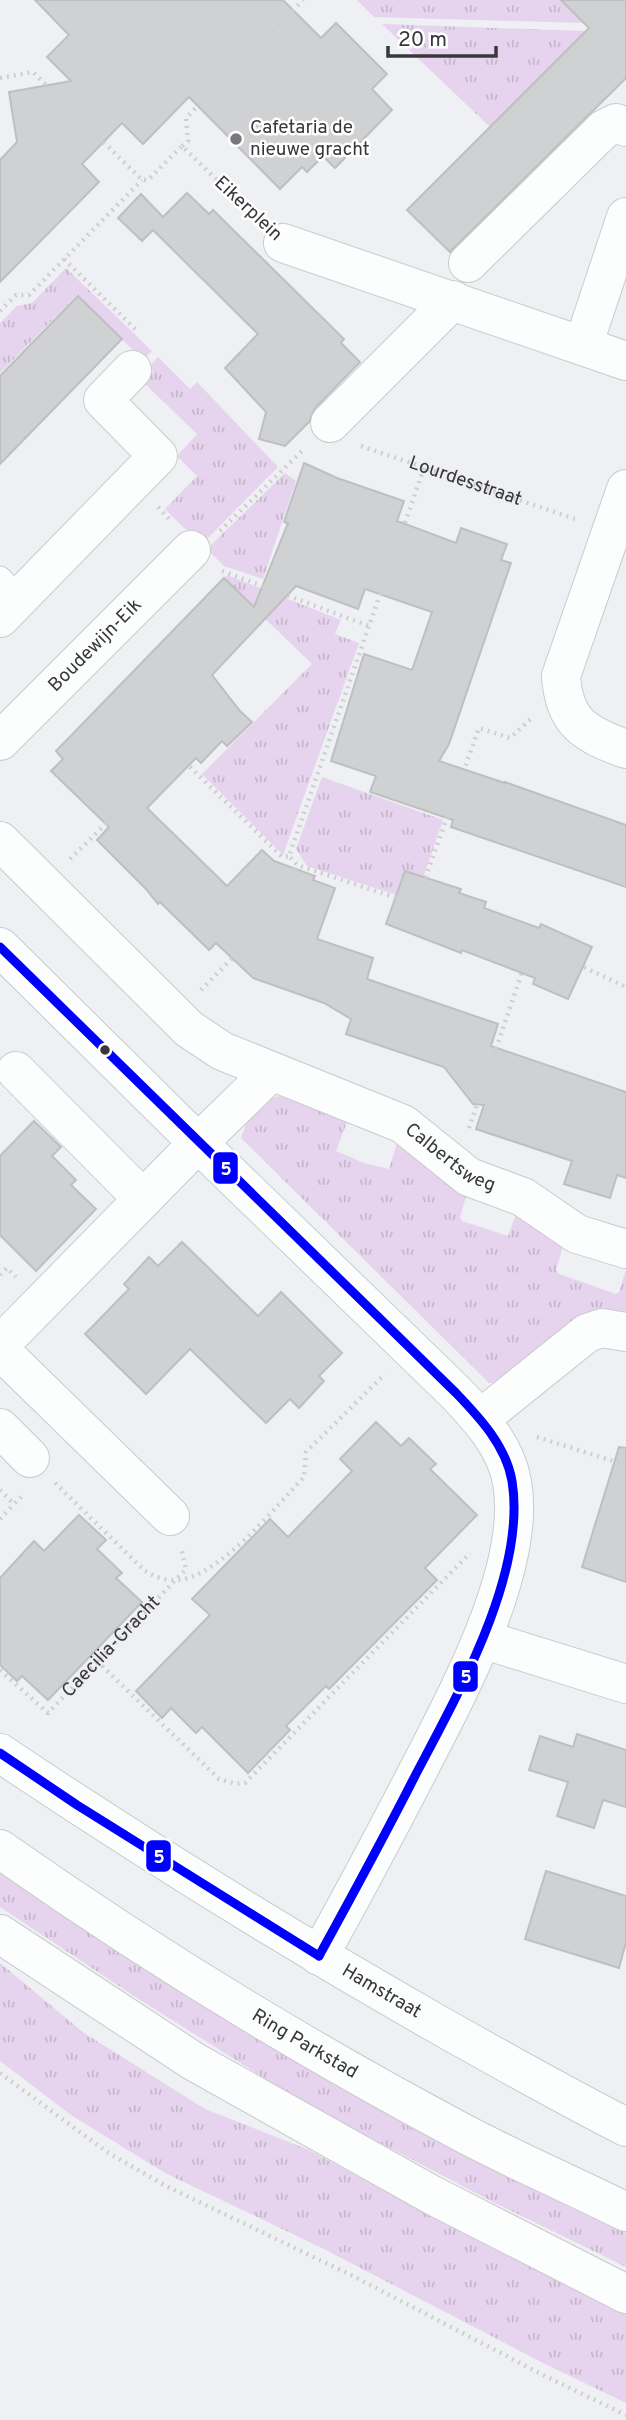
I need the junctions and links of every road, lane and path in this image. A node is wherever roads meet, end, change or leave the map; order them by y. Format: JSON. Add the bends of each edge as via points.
{"nodes":[{"id":1,"x":303,"y":0,"type":"edge"},
{"id":2,"x":0,"y":78,"type":"edge"},
{"id":3,"x":626,"y":127,"type":"edge"},
{"id":4,"x":182,"y":146,"type":"junction"},
{"id":5,"x":142,"y":180,"type":"junction"},
{"id":6,"x":626,"y":217,"type":"edge"},
{"id":7,"x":283,"y":243,"type":"joint"},
{"id":8,"x":64,"y":260,"type":"junction"},
{"id":9,"x":468,"y":263,"type":"dead end"},
{"id":10,"x":453,"y":300,"type":"junction"},
{"id":11,"x":0,"y":311,"type":"edge"},
{"id":12,"x":139,"y":332,"type":"dead end"},
{"id":13,"x":583,"y":346,"type":"junction"},
{"id":14,"x":626,"y":361,"type":"edge"},
{"id":15,"x":132,"y":370,"type":"dead end"},
{"id":16,"x":326,"y":427,"type":"junction"},
{"id":17,"x":424,"y":468,"type":"junction"},
{"id":18,"x":132,"y":482,"type":"junction"},
{"id":19,"x":626,"y":489,"type":"edge"},
{"id":20,"x":611,"y":531,"type":"junction"},
{"id":21,"x":195,"y":549,"type":"junction"},
{"id":22,"x":7,"y":597,"type":"edge"},
{"id":23,"x":369,"y":626,"type":"junction"},
{"id":24,"x":563,"y":698,"type":"junction"},
{"id":25,"x":0,"y":741,"type":"edge"},
{"id":26,"x":626,"y":749,"type":"edge"},
{"id":27,"x":0,"y":841,"type":"edge"},
{"id":28,"x":289,"y":856,"type":"junction"},
{"id":29,"x":297,"y":865,"type":"junction"},
{"id":30,"x":44,"y":885,"type":"junction"},
{"id":31,"x":416,"y":904,"type":"junction"},
{"id":32,"x":532,"y":943,"type":"junction"},
{"id":33,"x":0,"y":947,"type":"edge"},
{"id":34,"x":626,"y":987,"type":"edge"},
{"id":35,"x":176,"y":1016,"type":"junction"},
{"id":36,"x":16,"y":1071,"type":"dead end"},
{"id":37,"x":271,"y":1072,"type":"junction"},
{"id":38,"x":467,"y":1133,"type":"dead end"},
{"id":39,"x":198,"y":1143,"type":"junction"},
{"id":40,"x":143,"y":1199,"type":"junction"},
{"id":41,"x":626,"y":1249,"type":"edge"},
{"id":42,"x":626,"y":1332,"type":"edge"},
{"id":43,"x":0,"y":1347,"type":"edge"},
{"id":44,"x":411,"y":1349,"type":"junction"},
{"id":45,"x":480,"y":1419,"type":"junction"},
{"id":46,"x":0,"y":1428,"type":"edge"},
{"id":47,"x":533,"y":1436,"type":"dead end"},
{"id":48,"x":626,"y":1465,"type":"edge"},
{"id":49,"x":38,"y":1476,"type":"junction"},
{"id":50,"x":0,"y":1490,"type":"edge"},
{"id":51,"x":14,"y":1504,"type":"junction"},
{"id":52,"x":170,"y":1516,"type":"joint"},
{"id":53,"x":0,"y":1519,"type":"edge"},
{"id":54,"x":511,"y":1545,"type":"junction"},
{"id":55,"x":176,"y":1580,"type":"junction"},
{"id":56,"x":482,"y":1639,"type":"junction"},
{"id":57,"x":97,"y":1661,"type":"junction"},
{"id":58,"x":0,"y":1670,"type":"edge"},
{"id":59,"x":626,"y":1684,"type":"edge"},
{"id":60,"x":0,"y":1754,"type":"edge"},
{"id":61,"x":0,"y":1849,"type":"edge"},
{"id":62,"x":0,"y":1934,"type":"edge"},
{"id":63,"x":319,"y":1956,"type":"junction"},
{"id":64,"x":0,"y":2073,"type":"edge"},
{"id":65,"x":626,"y":2127,"type":"edge"},
{"id":66,"x":626,"y":2212,"type":"edge"},
{"id":67,"x":626,"y":2294,"type":"edge"},
{"id":68,"x":626,"y":2415,"type":"edge"}],
"edges":[{"from":1,"to":4,"type":"path","via":[[186,118],[188,141]]},
{"from":2,"to":5,"type":"path","via":[[33,72]]},
{"from":3,"to":9,"type":"main road","via":[[616,123],[604,129]]},
{"from":4,"to":5,"type":"path","via":[[148,180]]},
{"from":4,"to":7,"type":"path","name":"Eikerplein"},
{"from":5,"to":8,"type":"path"},
{"from":6,"to":13,"type":"main road"},
{"from":7,"to":10,"type":"main road","name":"Eikerplein"},
{"from":8,"to":11,"type":"path","via":[[29,295],[16,295]]},
{"from":8,"to":12,"type":"path"},
{"from":10,"to":13,"type":"main road","name":"Eikerplein"},
{"from":10,"to":16,"type":"main road"},
{"from":13,"to":14,"type":"main road","name":"Eikerplein"},
{"from":15,"to":18,"type":"main road","via":[[103,400],[158,456]]},
{"from":16,"to":17,"type":"path","name":"Lourdesstraat"},
{"from":16,"to":21,"type":"path","via":[[205,546]]},
{"from":17,"to":20,"type":"path","name":"Lourdesstraat"},
{"from":17,"to":23,"type":"path"},
{"from":18,"to":21,"type":"path"},
{"from":18,"to":22,"type":"main road"},
{"from":19,"to":20,"type":"main road"},
{"from":20,"to":24,"type":"main road","via":[[561,676]]},
{"from":21,"to":23,"type":"path","via":[[222,571]]},
{"from":21,"to":25,"type":"main road","name":"Boudewijn-Eik"},
{"from":23,"to":28,"type":"path"},
{"from":24,"to":26,"type":"main road","via":[[577,722],[594,737]]},
{"from":24,"to":31,"type":"path","via":[[510,738],[479,728]]},
{"from":27,"to":30,"type":"main road","name":"Calbertsweg"},
{"from":28,"to":29,"type":"path"},
{"from":28,"to":30,"type":"path","via":[[282,856],[177,754]]},
{"from":29,"to":31,"type":"path"},
{"from":29,"to":35,"type":"path","via":[[276,914]]},
{"from":30,"to":35,"type":"main road","name":"Calbertsweg"},
{"from":31,"to":32,"type":"path"},
{"from":32,"to":34,"type":"path"},
{"from":32,"to":38,"type":"path"},
{"from":33,"to":39,"type":"main road"},
{"from":35,"to":37,"type":"main road","name":"Calbertsweg","via":[[222,1051]]},
{"from":36,"to":40,"type":"main road"},
{"from":37,"to":39,"type":"main road"},
{"from":37,"to":41,"type":"main road","name":"Calbertsweg","via":[[403,1124],[469,1177],[523,1197],[577,1234]]},
{"from":39,"to":40,"type":"main road"},
{"from":39,"to":44,"type":"main road"},
{"from":40,"to":43,"type":"main road"},
{"from":42,"to":45,"type":"main road","via":[[602,1328],[587,1333]]},
{"from":43,"to":52,"type":"main road"},
{"from":44,"to":45,"type":"main road"},
{"from":44,"to":55,"type":"path","name":"Caecilia-Gracht","via":[[306,1452],[304,1476],[222,1560],[190,1578]]},
{"from":45,"to":54,"type":"main road","via":[[512,1480]]},
{"from":46,"to":49,"type":"main road"},
{"from":47,"to":48,"type":"path"},
{"from":49,"to":51,"type":"path"},
{"from":49,"to":55,"type":"path","name":"Caecilia-Gracht","via":[[145,1571]]},
{"from":50,"to":51,"type":"path"},
{"from":51,"to":53,"type":"path"},
{"from":52,"to":55,"type":"path","name":"Caecilia-Gracht","via":[[186,1564]]},
{"from":54,"to":56,"type":"main road"},
{"from":54,"to":57,"type":"path","via":[[482,1541],[245,1783],[219,1779]]},
{"from":55,"to":57,"type":"path","name":"Caecilia-Gracht"},
{"from":56,"to":59,"type":"main road"},
{"from":56,"to":63,"type":"main road","via":[[372,1861]]},
{"from":57,"to":58,"type":"path","name":"Caecilia-Gracht","via":[[48,1713]]},
{"from":60,"to":63,"type":"main road","name":"Hamstraat"},
{"from":61,"to":66,"type":"main road","name":"Ring Parkstad","via":[[79,1905],[267,2022],[464,2133]]},
{"from":62,"to":67,"type":"main road","via":[[205,2068],[432,2195]]},
{"from":63,"to":65,"type":"main road","name":"Hamstraat"},
{"from":64,"to":68,"type":"path","via":[[107,2152],[164,2185]]}]}
